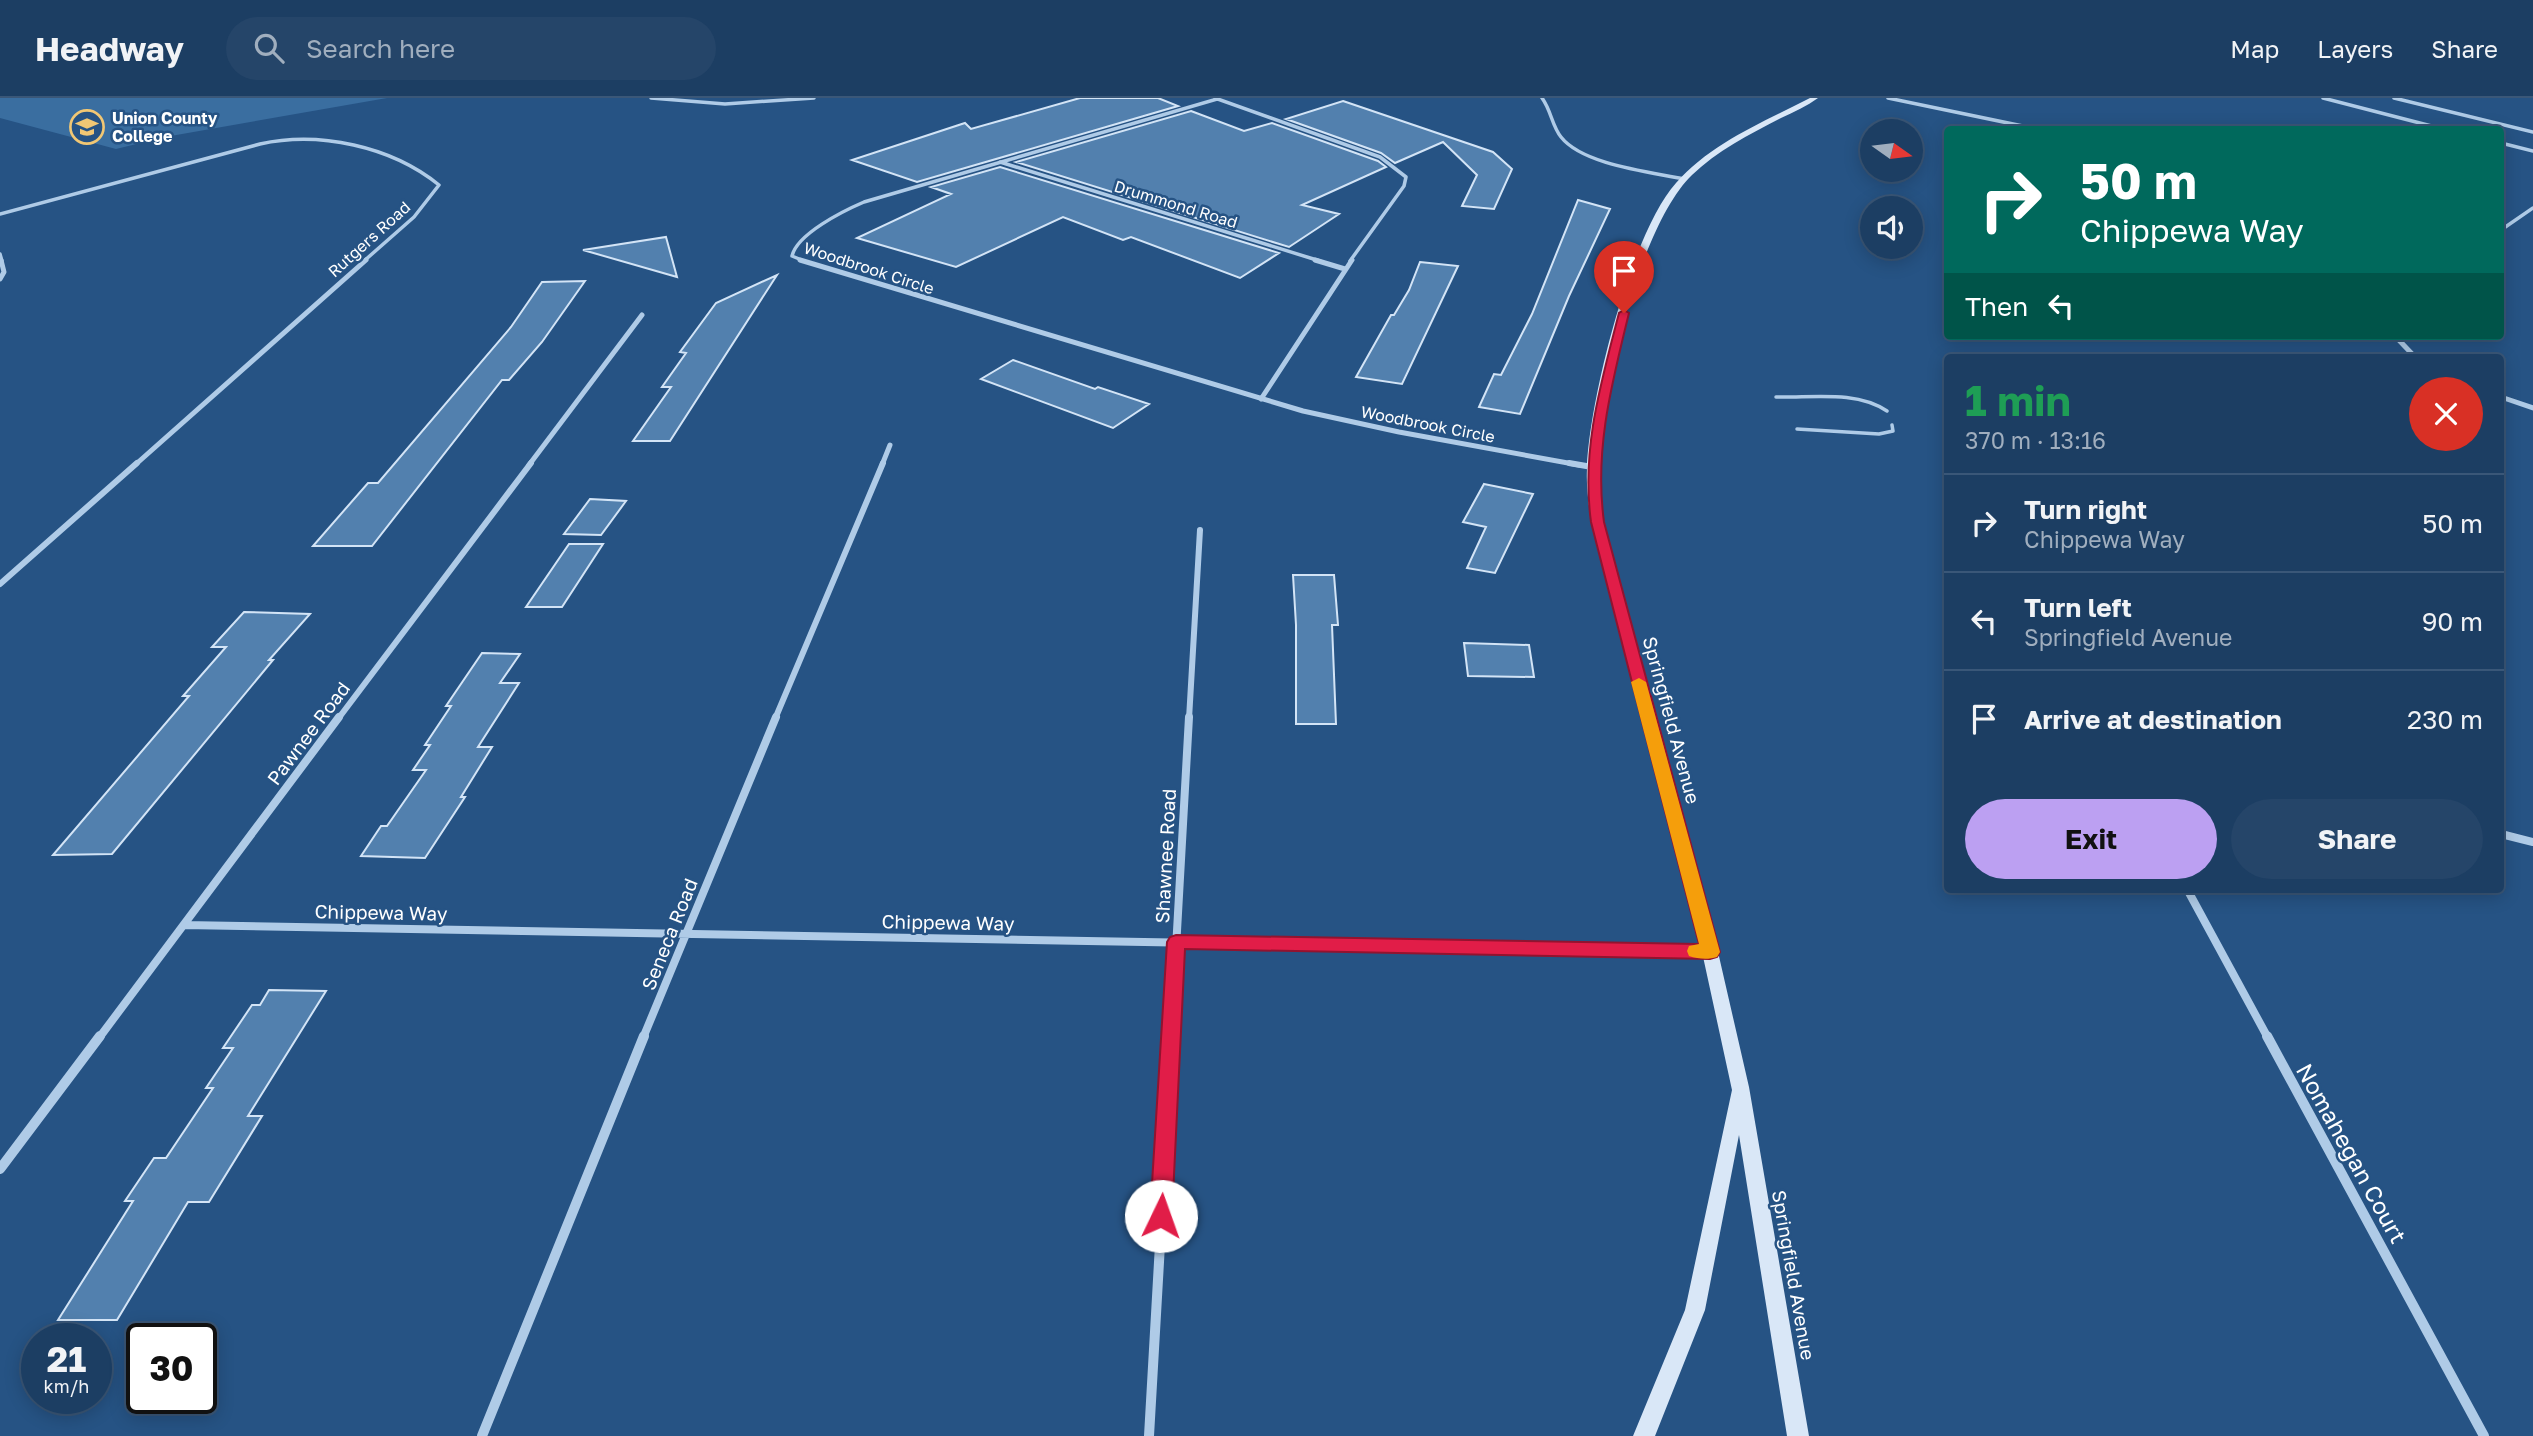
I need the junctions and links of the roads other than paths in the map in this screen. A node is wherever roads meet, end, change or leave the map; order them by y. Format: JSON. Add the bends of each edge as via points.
{"nodes":[{"id":1,"x":651,"y":98,"type":"edge"},
{"id":2,"x":814,"y":98,"type":"edge"},
{"id":3,"x":1216,"y":98,"type":"edge"},
{"id":4,"x":1542,"y":98,"type":"edge"},
{"id":5,"x":1815,"y":98,"type":"edge"},
{"id":6,"x":1888,"y":98,"type":"edge"},
{"id":7,"x":2323,"y":98,"type":"edge"},
{"id":8,"x":2394,"y":98,"type":"edge"},
{"id":9,"x":2023,"y":126,"type":"edge"},
{"id":10,"x":2432,"y":126,"type":"edge"},
{"id":11,"x":2533,"y":132,"type":"edge"},
{"id":12,"x":2504,"y":144,"type":"edge"},
{"id":13,"x":2533,"y":151,"type":"edge"},
{"id":14,"x":1000,"y":162,"type":"junction"},
{"id":15,"x":1684,"y":179,"type":"junction"},
{"id":16,"x":2533,"y":208,"type":"edge"},
{"id":17,"x":0,"y":214,"type":"edge"},
{"id":18,"x":2504,"y":228,"type":"edge"},
{"id":19,"x":0,"y":254,"type":"edge"},
{"id":20,"x":1345,"y":269,"type":"junction"},
{"id":21,"x":0,"y":279,"type":"edge"},
{"id":22,"x":642,"y":315,"type":"dead end"},
{"id":23,"x":2399,"y":340,"type":"edge"},
{"id":24,"x":2412,"y":354,"type":"edge"},
{"id":25,"x":1776,"y":397,"type":"dead end"},
{"id":26,"x":2504,"y":398,"type":"edge"},
{"id":27,"x":1261,"y":399,"type":"junction"},
{"id":28,"x":2533,"y":408,"type":"edge"},
{"id":29,"x":1887,"y":411,"type":"dead end"},
{"id":30,"x":1892,"y":425,"type":"dead end"},
{"id":31,"x":1797,"y":429,"type":"dead end"},
{"id":32,"x":890,"y":445,"type":"dead end"},
{"id":33,"x":1592,"y":467,"type":"junction"},
{"id":34,"x":1200,"y":530,"type":"dead end"},
{"id":35,"x":0,"y":584,"type":"edge"},
{"id":36,"x":2504,"y":835,"type":"edge"},
{"id":37,"x":2533,"y":842,"type":"edge"},
{"id":38,"x":2189,"y":893,"type":"edge"},
{"id":39,"x":184,"y":925,"type":"junction"},
{"id":40,"x":686,"y":933,"type":"junction"},
{"id":41,"x":1176,"y":942,"type":"junction"},
{"id":42,"x":1710,"y":952,"type":"junction"},
{"id":43,"x":1740,"y":1087,"type":"junction"},
{"id":44,"x":0,"y":1169,"type":"edge"},
{"id":45,"x":482,"y":1436,"type":"edge"},
{"id":46,"x":1149,"y":1436,"type":"edge"},
{"id":47,"x":1644,"y":1436,"type":"edge"},
{"id":48,"x":1798,"y":1436,"type":"edge"},
{"id":49,"x":2484,"y":1436,"type":"edge"}],
"edges":[{"from":1,"to":2,"type":"street","via":[[725,104]]},
{"from":3,"to":14,"type":"street","name":"Woodbrook Circle"},
{"from":3,"to":20,"type":"street","name":"Woodbrook Circle","via":[[1380,157],[1406,177]]},
{"from":4,"to":15,"type":"street","via":[[1562,138],[1572,147],[1590,157]]},
{"from":5,"to":15,"type":"main road","name":"Springfield Avenue","via":[[1742,136]]},
{"from":6,"to":9,"type":"street"},
{"from":7,"to":10,"type":"street"},
{"from":8,"to":11,"type":"street"},
{"from":12,"to":13,"type":"street"},
{"from":14,"to":20,"type":"street","name":"Drummond Road"},
{"from":14,"to":27,"type":"street","name":"Woodbrook Circle","via":[[840,212],[794,247],[792,256]]},
{"from":15,"to":33,"type":"main road","name":"Springfield Avenue","via":[[1657,215],[1644,250],[1600,408]]},
{"from":16,"to":18,"type":"street"},
{"from":17,"to":35,"type":"street","name":"Rutgers Road","via":[[260,144],[303,138],[365,149],[429,175],[439,185],[414,217]]},
{"from":19,"to":21,"type":"street","via":[[4,272]]},
{"from":20,"to":27,"type":"street","name":"Woodbrook Circle"},
{"from":22,"to":39,"type":"street","name":"Pawnee Road"},
{"from":23,"to":24,"type":"street"},
{"from":25,"to":29,"type":"lane","via":[[1860,400],[1881,404]]},
{"from":26,"to":28,"type":"street"},
{"from":27,"to":33,"type":"street","name":"Woodbrook Circle","via":[[1399,432]]},
{"from":30,"to":31,"type":"lane","via":[[1893,431],[1879,434]]},
{"from":32,"to":40,"type":"street","name":"Seneca Road"},
{"from":33,"to":42,"type":"main road","name":"Springfield Avenue","via":[[1597,522]]},
{"from":34,"to":41,"type":"street","name":"Shawnee Road"},
{"from":36,"to":37,"type":"street"},
{"from":38,"to":49,"type":"street","name":"Nomahegan Court"},
{"from":39,"to":40,"type":"street","name":"Chippewa Way"},
{"from":39,"to":44,"type":"street","name":"Pawnee Road"},
{"from":40,"to":41,"type":"street","name":"Chippewa Way"},
{"from":40,"to":45,"type":"street","name":"Seneca Road"},
{"from":41,"to":42,"type":"street","name":"Chippewa Way"},
{"from":41,"to":46,"type":"street","name":"Shawnee Road"},
{"from":42,"to":43,"type":"main road","name":"Springfield Avenue"},
{"from":43,"to":47,"type":"main road","via":[[1695,1310]]},
{"from":43,"to":48,"type":"main road","name":"Springfield Avenue"}]}
